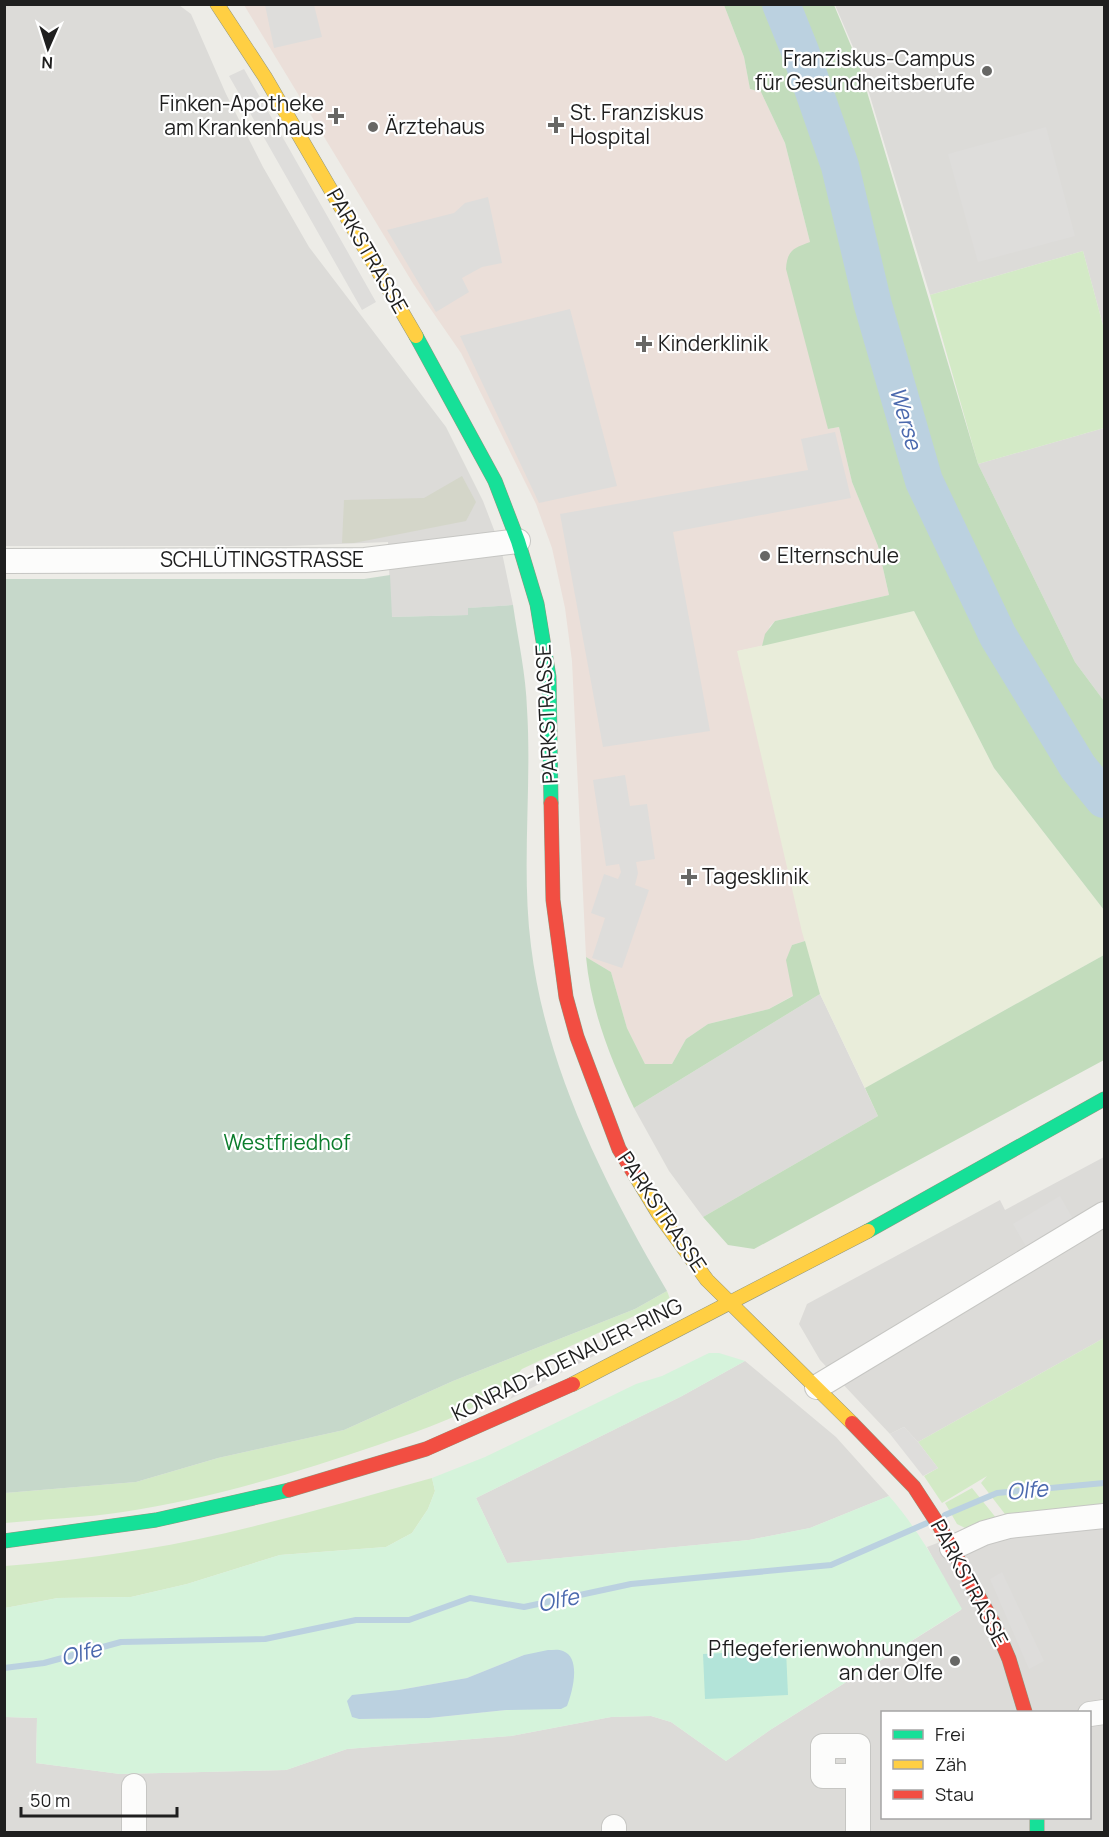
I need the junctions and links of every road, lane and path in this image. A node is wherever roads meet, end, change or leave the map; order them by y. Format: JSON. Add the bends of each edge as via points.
{"nodes":[{"id":1,"x":217,"y":4,"type":"edge"},
{"id":2,"x":518,"y":541,"type":"junction"},
{"id":3,"x":4,"y":561,"type":"edge"},
{"id":4,"x":1104,"y":1099,"type":"edge"},
{"id":5,"x":1104,"y":1214,"type":"edge"},
{"id":6,"x":729,"y":1304,"type":"junction"},
{"id":7,"x":817,"y":1387,"type":"junction"},
{"id":8,"x":1104,"y":1516,"type":"edge"},
{"id":9,"x":946,"y":1538,"type":"junction"},
{"id":10,"x":4,"y":1542,"type":"edge"},
{"id":11,"x":1024,"y":1711,"type":"edge"},
{"id":12,"x":858,"y":1776,"type":"dead end"},
{"id":13,"x":134,"y":1786,"type":"dead end"},
{"id":14,"x":134,"y":1833,"type":"edge"},
{"id":15,"x":858,"y":1833,"type":"edge"}],
"edges":[{"from":1,"to":2,"type":"street","name":"PARKSTRASSE","via":[[265,77],[402,310],[490,472]]},
{"from":2,"to":3,"type":"street","name":"SCHLÜTINGSTRASSE","via":[[365,560]]},
{"from":2,"to":6,"type":"street","name":"PARKSTRASSE","via":[[537,604],[549,677],[553,900],[566,997],[577,1037],[619,1149],[658,1213]]},
{"from":4,"to":6,"type":"street","name":"KONRAD-ADENAUER-RING","via":[[989,1167]]},
{"from":5,"to":7,"type":"street"},
{"from":6,"to":7,"type":"street","name":"PARKSTRASSE"},
{"from":6,"to":10,"type":"street","name":"KONRAD-ADENAUER-RING","via":[[441,1444],[350,1474],[170,1518]]},
{"from":7,"to":9,"type":"street","name":"PARKSTRASSE","via":[[903,1475]]},
{"from":8,"to":9,"type":"street","via":[[1009,1526]]},
{"from":9,"to":11,"type":"street","name":"PARKSTRASSE","via":[[995,1626]]},
{"from":12,"to":15,"type":"street"},
{"from":13,"to":14,"type":"street"}]}
